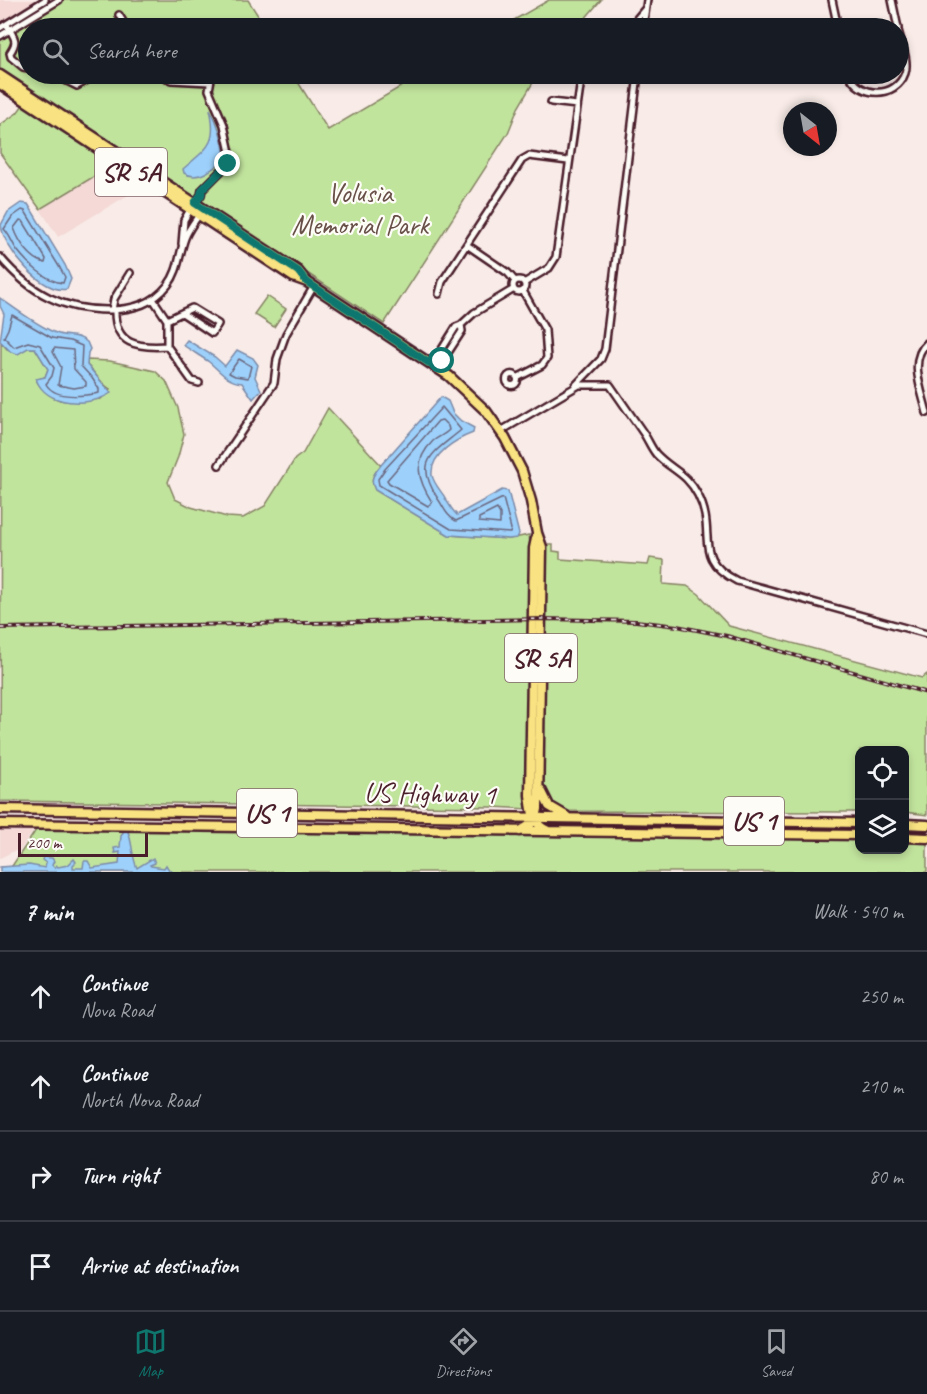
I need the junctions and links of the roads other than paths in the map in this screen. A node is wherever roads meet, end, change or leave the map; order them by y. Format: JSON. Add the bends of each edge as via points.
{"nodes":[{"id":1,"x":45,"y":0,"type":"edge"},
{"id":2,"x":59,"y":0,"type":"edge"},
{"id":3,"x":647,"y":0,"type":"edge"},
{"id":4,"x":832,"y":0,"type":"edge"},
{"id":5,"x":892,"y":0,"type":"edge"},
{"id":6,"x":645,"y":9,"type":"junction"},
{"id":7,"x":119,"y":15,"type":"dead end"},
{"id":8,"x":22,"y":18,"type":"edge"},
{"id":9,"x":27,"y":18,"type":"edge"},
{"id":10,"x":121,"y":18,"type":"edge"},
{"id":11,"x":637,"y":18,"type":"edge"},
{"id":12,"x":644,"y":18,"type":"edge"},
{"id":13,"x":836,"y":18,"type":"edge"},
{"id":14,"x":896,"y":18,"type":"edge"},
{"id":15,"x":18,"y":21,"type":"edge"},
{"id":16,"x":18,"y":23,"type":"edge"},
{"id":17,"x":0,"y":28,"type":"edge"},
{"id":18,"x":9,"y":28,"type":"junction"},
{"id":19,"x":0,"y":36,"type":"edge"},
{"id":20,"x":18,"y":63,"type":"edge"},
{"id":21,"x":0,"y":75,"type":"edge"},
{"id":22,"x":0,"y":84,"type":"edge"},
{"id":23,"x":209,"y":84,"type":"edge"},
{"id":24,"x":580,"y":84,"type":"edge"},
{"id":25,"x":637,"y":84,"type":"edge"},
{"id":26,"x":856,"y":84,"type":"edge"},
{"id":27,"x":897,"y":84,"type":"edge"},
{"id":28,"x":551,"y":102,"type":"dead end"},
{"id":29,"x":577,"y":105,"type":"junction"},
{"id":30,"x":131,"y":161,"type":"junction"},
{"id":31,"x":568,"y":161,"type":"junction"},
{"id":32,"x":117,"y":163,"type":"junction"},
{"id":33,"x":196,"y":208,"type":"junction"},
{"id":34,"x":467,"y":245,"type":"junction"},
{"id":35,"x":182,"y":246,"type":"junction"},
{"id":36,"x":0,"y":257,"type":"edge"},
{"id":37,"x":130,"y":273,"type":"dead end"},
{"id":38,"x":515,"y":281,"type":"junction"},
{"id":39,"x":524,"y":283,"type":"junction"},
{"id":40,"x":310,"y":284,"type":"junction"},
{"id":41,"x":514,"y":289,"type":"junction"},
{"id":42,"x":523,"y":291,"type":"junction"},
{"id":43,"x":439,"y":294,"type":"dead end"},
{"id":44,"x":153,"y":299,"type":"junction"},
{"id":45,"x":114,"y":310,"type":"junction"},
{"id":46,"x":182,"y":313,"type":"junction"},
{"id":47,"x":167,"y":320,"type":"junction"},
{"id":48,"x":461,"y":325,"type":"junction"},
{"id":49,"x":445,"y":343,"type":"junction"},
{"id":50,"x":927,"y":343,"type":"edge"},
{"id":51,"x":167,"y":346,"type":"junction"},
{"id":52,"x":452,"y":347,"type":"junction"},
{"id":53,"x":435,"y":367,"type":"junction"},
{"id":54,"x":517,"y":378,"type":"dead end"},
{"id":55,"x":199,"y":383,"type":"dead end"},
{"id":56,"x":572,"y":389,"type":"junction"},
{"id":57,"x":927,"y":413,"type":"edge"},
{"id":58,"x":501,"y":431,"type":"junction"},
{"id":59,"x":219,"y":465,"type":"dead end"},
{"id":60,"x":537,"y":533,"type":"junction"},
{"id":61,"x":927,"y":634,"type":"edge"},
{"id":62,"x":539,"y":784,"type":"junction"},
{"id":63,"x":0,"y":809,"type":"edge"},
{"id":64,"x":87,"y":810,"type":"junction"},
{"id":65,"x":535,"y":818,"type":"junction"},
{"id":66,"x":572,"y":818,"type":"junction"},
{"id":67,"x":855,"y":823,"type":"edge"},
{"id":68,"x":0,"y":824,"type":"edge"},
{"id":69,"x":909,"y":824,"type":"edge"},
{"id":70,"x":86,"y":825,"type":"junction"},
{"id":71,"x":927,"y":825,"type":"edge"},
{"id":72,"x":520,"y":831,"type":"junction"},
{"id":73,"x":548,"y":831,"type":"junction"},
{"id":74,"x":855,"y":835,"type":"edge"},
{"id":75,"x":909,"y":837,"type":"edge"},
{"id":76,"x":927,"y":838,"type":"edge"}],
"edges":[{"from":1,"to":8,"type":"street"},
{"from":2,"to":9,"type":"street"},
{"from":3,"to":6,"type":"street"},
{"from":4,"to":13,"type":"street"},
{"from":5,"to":14,"type":"street"},
{"from":6,"to":11,"type":"street"},
{"from":6,"to":12,"type":"street"},
{"from":7,"to":10,"type":"street"},
{"from":15,"to":18,"type":"street"},
{"from":16,"to":18,"type":"street"},
{"from":17,"to":18,"type":"street"},
{"from":18,"to":19,"type":"street"},
{"from":18,"to":20,"type":"street","via":[[16,42],[10,56]]},
{"from":21,"to":30,"type":"main road","number":"SR 5A"},
{"from":22,"to":32,"type":"main road","number":"SR 5A"},
{"from":23,"to":33,"type":"street","via":[[231,157],[202,190]]},
{"from":24,"to":29,"type":"street"},
{"from":25,"to":56,"type":"street","via":[[605,349]]},
{"from":26,"to":27,"type":"street","via":[[877,93]]},
{"from":28,"to":29,"type":"street"},
{"from":29,"to":31,"type":"street"},
{"from":30,"to":32,"type":"main road"},
{"from":30,"to":33,"type":"main road","number":"SR 5A"},
{"from":31,"to":34,"type":"street","via":[[529,156],[522,160]]},
{"from":31,"to":39,"type":"street","via":[[556,257],[549,268]]},
{"from":32,"to":33,"type":"main road","number":"SR 5A"},
{"from":33,"to":35,"type":"street"},
{"from":33,"to":35,"type":"street","via":[[184,220]]},
{"from":33,"to":40,"type":"main road","number":"SR 5A","via":[[298,271]]},
{"from":34,"to":38,"type":"street"},
{"from":34,"to":43,"type":"street","via":[[442,282]]},
{"from":35,"to":44,"type":"street","via":[[176,272]]},
{"from":36,"to":45,"type":"street","via":[[21,280],[48,297],[79,309]]},
{"from":37,"to":45,"type":"street","via":[[111,305]]},
{"from":38,"to":39,"type":"street"},
{"from":38,"to":41,"type":"street"},
{"from":39,"to":42,"type":"street"},
{"from":40,"to":53,"type":"main road","number":"SR 5A"},
{"from":40,"to":59,"type":"street","via":[[286,334],[273,383]]},
{"from":41,"to":42,"type":"street"},
{"from":41,"to":48,"type":"street"},
{"from":42,"to":54,"type":"street","via":[[545,330],[547,358],[542,365]]},
{"from":44,"to":45,"type":"street","via":[[130,309]]},
{"from":44,"to":47,"type":"street"},
{"from":45,"to":51,"type":"street","via":[[116,326],[126,341],[149,347]]},
{"from":46,"to":46,"type":"street","via":[[192,308],[218,324],[212,333]]},
{"from":46,"to":47,"type":"street"},
{"from":47,"to":51,"type":"street"},
{"from":48,"to":49,"type":"street"},
{"from":48,"to":52,"type":"street","via":[[462,331]]},
{"from":49,"to":52,"type":"street"},
{"from":49,"to":53,"type":"street"},
{"from":50,"to":57,"type":"street","via":[[918,354],[917,364]]},
{"from":51,"to":55,"type":"street","via":[[192,381]]},
{"from":52,"to":53,"type":"street"},
{"from":53,"to":58,"type":"main road","number":"SR 5A","via":[[474,398]]},
{"from":56,"to":58,"type":"street"},
{"from":56,"to":61,"type":"street","via":[[579,385],[610,385],[655,452],[683,474],[700,498],[707,520],[706,544],[711,562],[724,574],[737,581]]},
{"from":58,"to":60,"type":"main road","number":"SR 5A","via":[[526,484]]},
{"from":60,"to":62,"type":"main road","number":"SR 5A","via":[[542,547]]},
{"from":60,"to":65,"type":"main road","number":"SR 5A","via":[[530,795]]},
{"from":62,"to":65,"type":"main road","number":"SR 5A"},
{"from":62,"to":66,"type":"main road","via":[[549,806]]},
{"from":63,"to":64,"type":"main road","name":"US Highway 1","number":"US 1"},
{"from":64,"to":65,"type":"main road","name":"US Highway 1","number":"US 1"},
{"from":64,"to":70,"type":"main road"},
{"from":65,"to":66,"type":"main road","name":"US Highway 1","number":"US 1"},
{"from":65,"to":72,"type":"main road"},
{"from":65,"to":73,"type":"main road"},
{"from":66,"to":67,"type":"main road","name":"US Highway 1","number":"US 1"},
{"from":68,"to":70,"type":"main road","name":"US Highway 1","number":"US 1"},
{"from":69,"to":71,"type":"main road"},
{"from":70,"to":72,"type":"main road","name":"US Highway 1","number":"US 1"},
{"from":72,"to":73,"type":"main road","name":"US Highway 1","number":"US 1"},
{"from":73,"to":74,"type":"main road","name":"US Highway 1","number":"US 1"},
{"from":75,"to":76,"type":"main road"}]}
